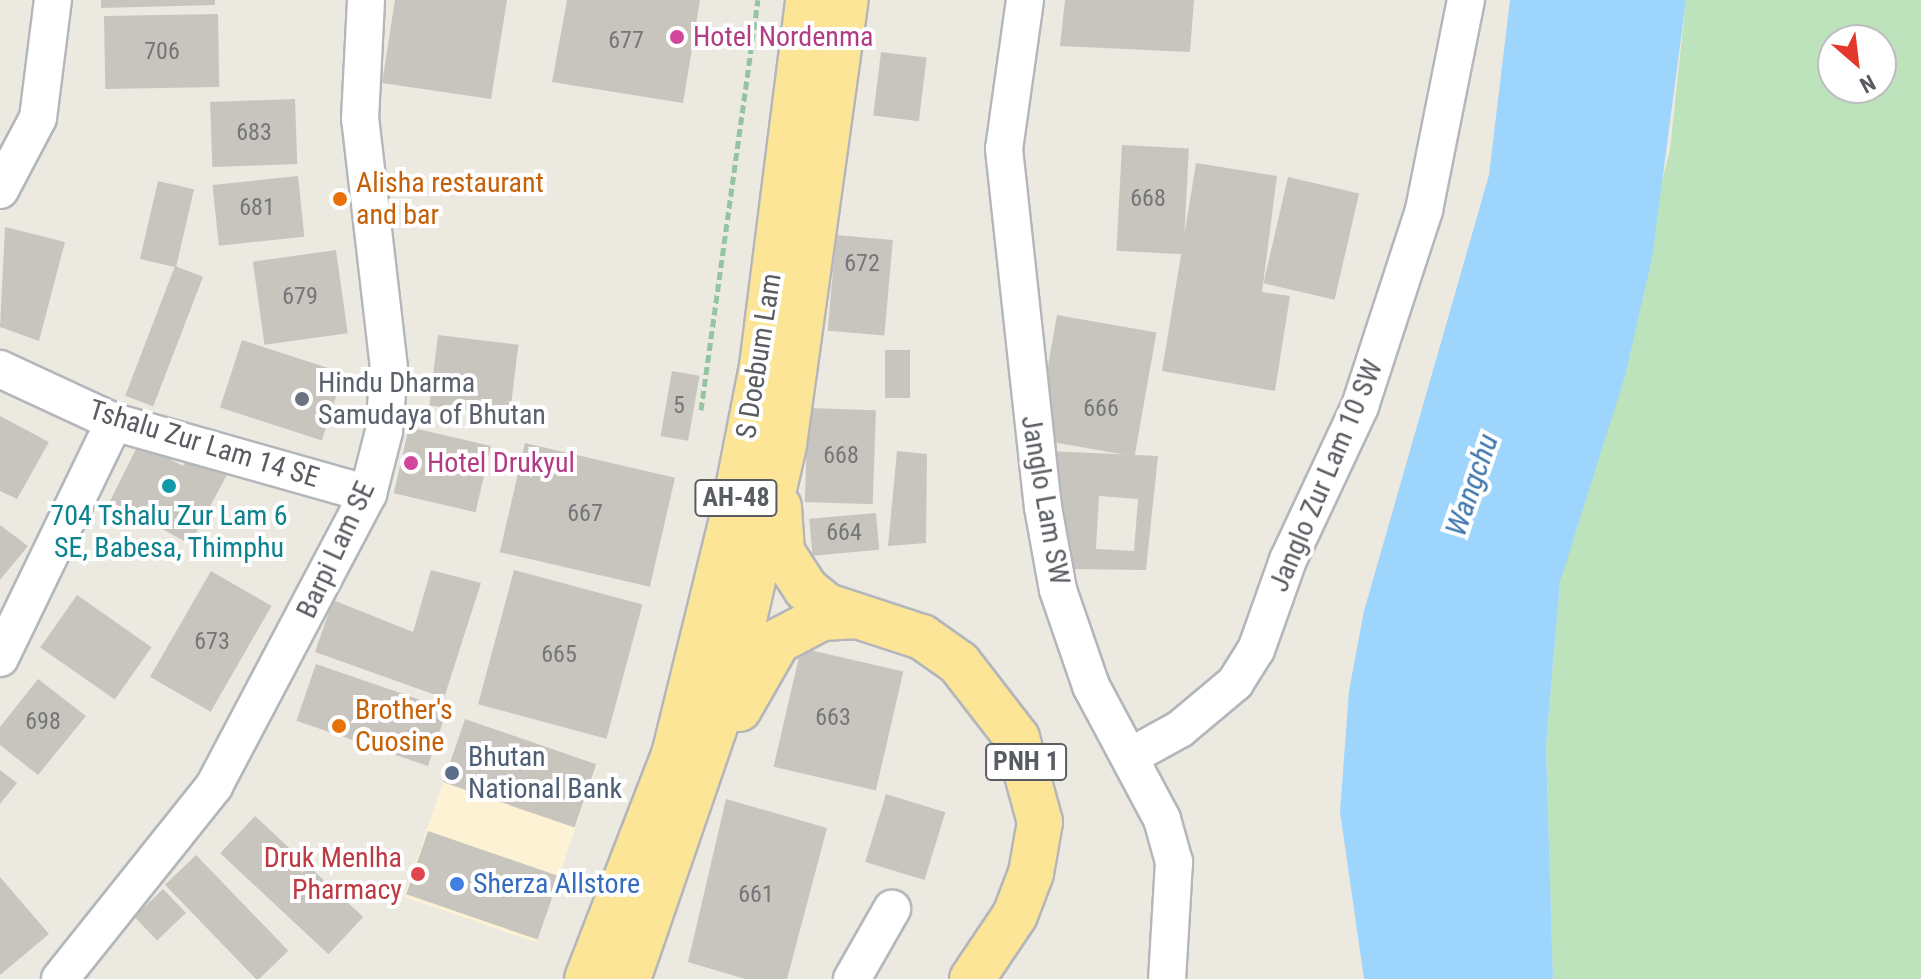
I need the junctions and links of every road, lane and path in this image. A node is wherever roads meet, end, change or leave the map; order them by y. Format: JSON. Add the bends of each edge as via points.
{"nodes":[{"id":1,"x":53,"y":0,"type":"edge"},
{"id":2,"x":366,"y":0,"type":"edge"},
{"id":3,"x":758,"y":0,"type":"edge"},
{"id":4,"x":808,"y":0,"type":"edge"},
{"id":5,"x":846,"y":0,"type":"edge"},
{"id":6,"x":1025,"y":0,"type":"edge"},
{"id":7,"x":1466,"y":0,"type":"edge"},
{"id":8,"x":0,"y":190,"type":"edge"},
{"id":9,"x":0,"y":369,"type":"edge"},
{"id":10,"x":701,"y":410,"type":"dead end"},
{"id":11,"x":114,"y":422,"type":"junction"},
{"id":12,"x":787,"y":433,"type":"junction"},
{"id":13,"x":368,"y":494,"type":"junction"},
{"id":14,"x":855,"y":616,"type":"junction"},
{"id":15,"x":0,"y":658,"type":"edge"},
{"id":16,"x":1131,"y":756,"type":"junction"},
{"id":17,"x":704,"y":766,"type":"junction"},
{"id":18,"x":892,"y":909,"type":"dead end"},
{"id":19,"x":598,"y":977,"type":"edge"},
{"id":20,"x":60,"y":979,"type":"edge"},
{"id":21,"x":852,"y":979,"type":"edge"},
{"id":22,"x":972,"y":979,"type":"edge"},
{"id":23,"x":1167,"y":979,"type":"edge"}],
"edges":[{"from":1,"to":8,"type":"street","via":[[38,118]]},
{"from":2,"to":13,"type":"street","name":"Barpi Lam SE","via":[[360,119],[389,368],[384,431]]},
{"from":3,"to":10,"type":"path"},
{"from":4,"to":19,"type":"highway","name":"S Doebum Lam","number":"AH-48","via":[[762,366],[733,514],[674,755]]},
{"from":5,"to":12,"type":"highway","name":"S Doebum Lam","number":"AH-48"},
{"from":6,"to":16,"type":"street","name":"Janglo Lam SW","via":[[1004,149],[1022,362],[1058,590],[1091,686]]},
{"from":7,"to":16,"type":"street","name":"Janglo Zur Lam 10 SW","via":[[1420,225],[1360,406],[1288,560],[1256,650],[1224,692],[1180,729]]},
{"from":9,"to":11,"type":"street","name":"Tshalu Zur Lam 14 SE"},
{"from":11,"to":13,"type":"street","name":"Tshalu Zur Lam 14 SE"},
{"from":11,"to":15,"type":"street"},
{"from":12,"to":14,"type":"highway","via":[[777,526],[782,552],[806,589]]},
{"from":12,"to":17,"type":"highway","name":"S Doebum Lam","number":"AH-48"},
{"from":13,"to":20,"type":"street","name":"Barpi Lam SE","via":[[214,786]]},
{"from":14,"to":17,"type":"highway","via":[[822,618],[778,641]]},
{"from":14,"to":22,"type":"highway","number":"PNH 1","via":[[922,637],[959,663],[992,697],[1033,782],[1040,822],[1031,873],[1015,915]]},
{"from":16,"to":23,"type":"street","name":"Janglo Lam SW","via":[[1174,862]]},
{"from":17,"to":19,"type":"highway","name":"S Doebum Lam","number":"AH-48"},
{"from":18,"to":21,"type":"street"}]}
